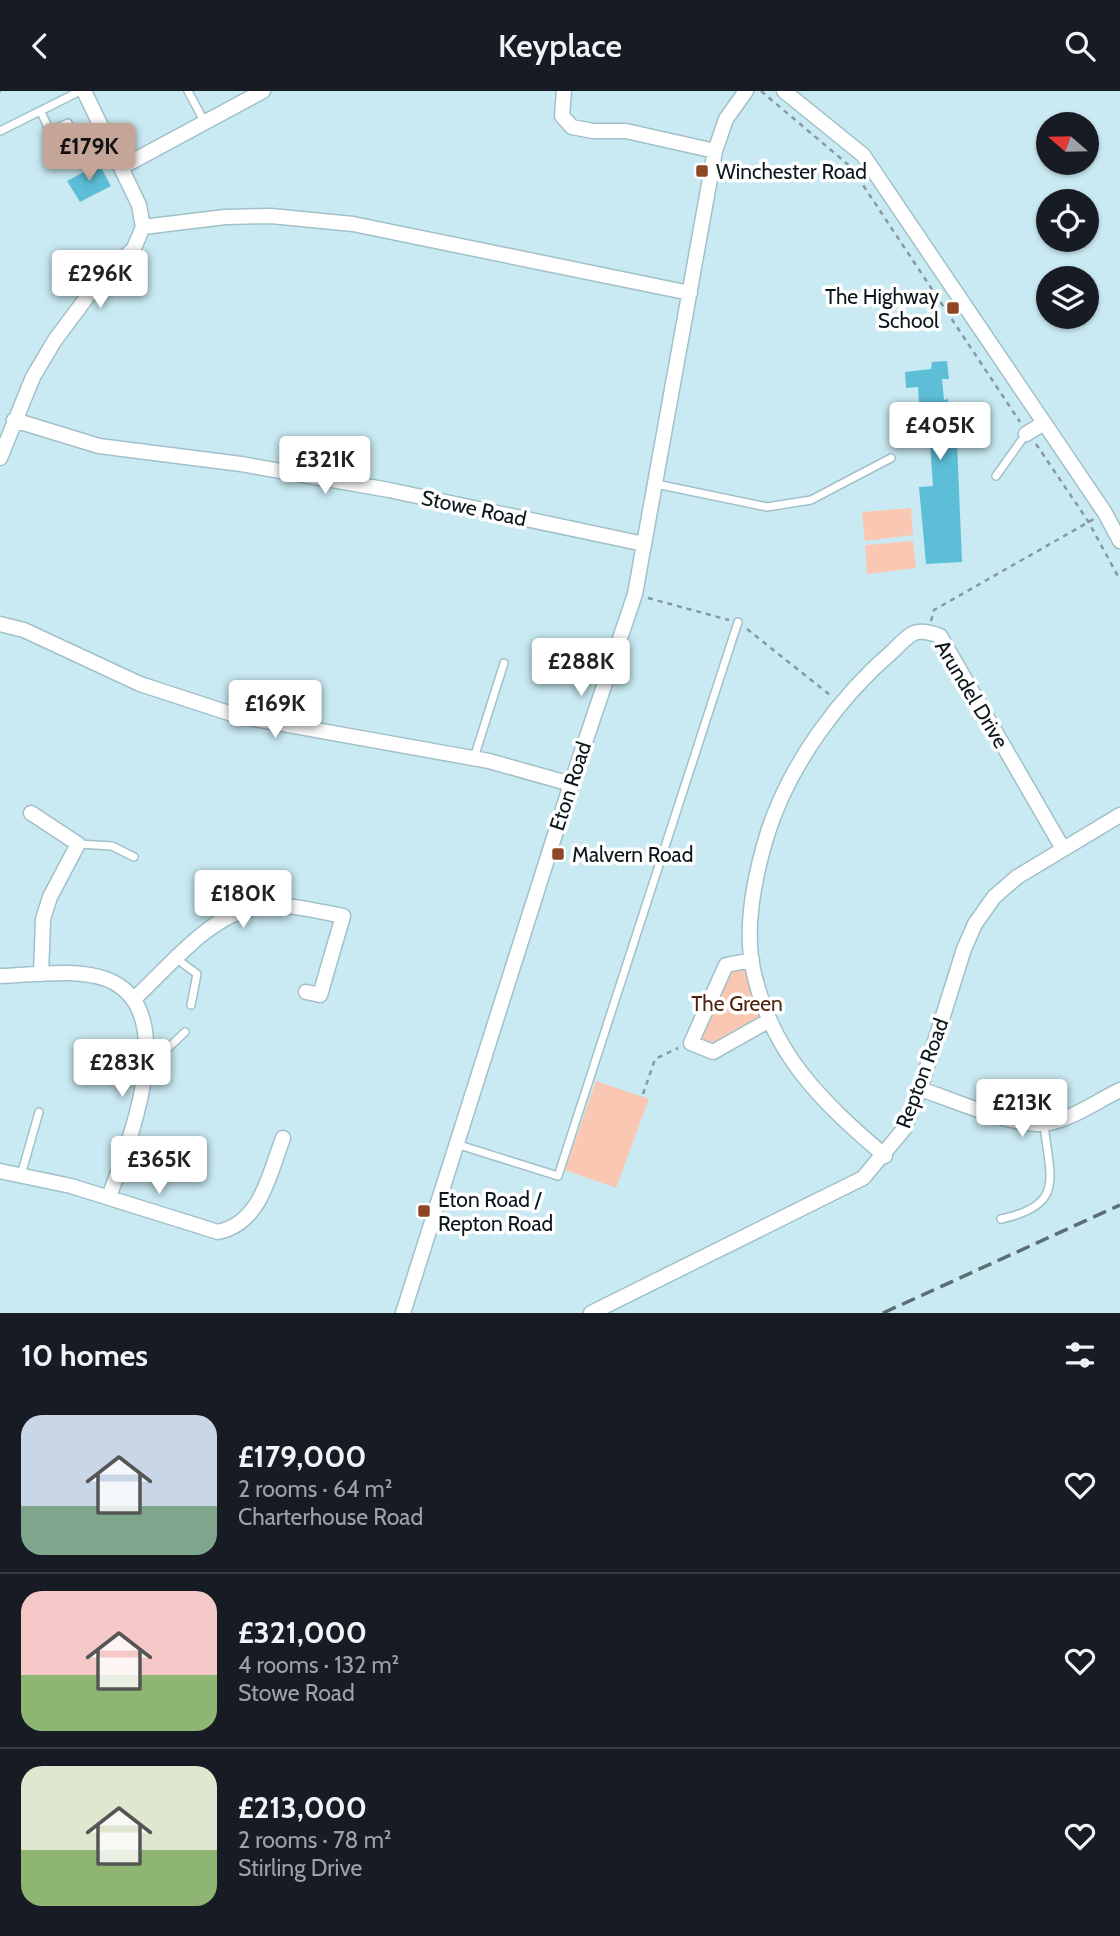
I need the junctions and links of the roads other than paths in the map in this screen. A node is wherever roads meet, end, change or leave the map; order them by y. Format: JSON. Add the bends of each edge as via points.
{"nodes":[{"id":1,"x":82,"y":91,"type":"edge"},
{"id":2,"x":188,"y":91,"type":"edge"},
{"id":3,"x":264,"y":91,"type":"edge"},
{"id":4,"x":564,"y":91,"type":"edge"},
{"id":5,"x":746,"y":91,"type":"edge"},
{"id":6,"x":784,"y":91,"type":"edge"},
{"id":7,"x":41,"y":112,"type":"junction"},
{"id":8,"x":205,"y":123,"type":"junction"},
{"id":9,"x":0,"y":131,"type":"edge"},
{"id":10,"x":50,"y":131,"type":"junction"},
{"id":11,"x":107,"y":139,"type":"junction"},
{"id":12,"x":715,"y":151,"type":"junction"},
{"id":13,"x":85,"y":152,"type":"junction"},
{"id":14,"x":122,"y":167,"type":"junction"},
{"id":15,"x":143,"y":227,"type":"junction"},
{"id":16,"x":690,"y":293,"type":"junction"},
{"id":17,"x":14,"y":420,"type":"junction"},
{"id":18,"x":1044,"y":423,"type":"junction"},
{"id":19,"x":1027,"y":433,"type":"joint"},
{"id":20,"x":1,"y":452,"type":"edge"},
{"id":21,"x":891,"y":458,"type":"dead end"},
{"id":22,"x":996,"y":477,"type":"dead end"},
{"id":23,"x":656,"y":484,"type":"junction"},
{"id":24,"x":1120,"y":541,"type":"edge"},
{"id":25,"x":644,"y":544,"type":"junction"},
{"id":26,"x":738,"y":622,"type":"dead end"},
{"id":27,"x":0,"y":624,"type":"edge"},
{"id":28,"x":504,"y":663,"type":"dead end"},
{"id":29,"x":474,"y":758,"type":"junction"},
{"id":30,"x":570,"y":784,"type":"junction"},
{"id":31,"x":31,"y":813,"type":"dead end"},
{"id":32,"x":1120,"y":815,"type":"edge"},
{"id":33,"x":78,"y":844,"type":"junction"},
{"id":34,"x":1062,"y":848,"type":"junction"},
{"id":35,"x":134,"y":857,"type":"dead end"},
{"id":36,"x":177,"y":959,"type":"junction"},
{"id":37,"x":752,"y":960,"type":"junction"},
{"id":38,"x":41,"y":974,"type":"junction"},
{"id":39,"x":0,"y":976,"type":"edge"},
{"id":40,"x":306,"y":992,"type":"dead end"},
{"id":41,"x":135,"y":998,"type":"junction"},
{"id":42,"x":191,"y":1005,"type":"dead end"},
{"id":43,"x":768,"y":1021,"type":"junction"},
{"id":44,"x":185,"y":1032,"type":"dead end"},
{"id":45,"x":146,"y":1054,"type":"junction"},
{"id":46,"x":920,"y":1089,"type":"junction"},
{"id":47,"x":1120,"y":1090,"type":"edge"},
{"id":48,"x":39,"y":1112,"type":"dead end"},
{"id":49,"x":1044,"y":1123,"type":"junction"},
{"id":50,"x":283,"y":1138,"type":"dead end"},
{"id":51,"x":455,"y":1144,"type":"junction"},
{"id":52,"x":885,"y":1156,"type":"junction"},
{"id":53,"x":0,"y":1171,"type":"edge"},
{"id":54,"x":21,"y":1176,"type":"junction"},
{"id":55,"x":109,"y":1197,"type":"junction"},
{"id":56,"x":1001,"y":1219,"type":"dead end"},
{"id":57,"x":403,"y":1313,"type":"edge"},
{"id":58,"x":591,"y":1313,"type":"edge"}],
"edges":[{"from":1,"to":7,"type":"lane"},
{"from":1,"to":11,"type":"street"},
{"from":2,"to":8,"type":"lane"},
{"from":3,"to":8,"type":"street"},
{"from":4,"to":12,"type":"street","via":[[562,116],[572,127],[626,131]]},
{"from":5,"to":12,"type":"street","name":"Eton Road","via":[[726,118]]},
{"from":6,"to":18,"type":"street","via":[[863,155]]},
{"from":7,"to":9,"type":"lane"},
{"from":7,"to":10,"type":"lane"},
{"from":8,"to":14,"type":"street"},
{"from":10,"to":13,"type":"lane","via":[[68,123]]},
{"from":10,"to":13,"type":"lane","via":[[68,162]]},
{"from":11,"to":13,"type":"lane"},
{"from":11,"to":14,"type":"street"},
{"from":12,"to":16,"type":"street","name":"Eton Road"},
{"from":14,"to":15,"type":"street"},
{"from":15,"to":16,"type":"street","via":[[271,216],[353,224]]},
{"from":15,"to":17,"type":"street","via":[[134,248],[87,297],[55,340]]},
{"from":16,"to":23,"type":"street","name":"Eton Road"},
{"from":17,"to":20,"type":"street"},
{"from":17,"to":25,"type":"street","name":"Stowe Road","via":[[99,446],[241,464],[389,490]]},
{"from":18,"to":19,"type":"street"},
{"from":18,"to":24,"type":"street"},
{"from":19,"to":22,"type":"lane"},
{"from":21,"to":23,"type":"lane","via":[[811,500],[767,507]]},
{"from":23,"to":25,"type":"street","name":"Eton Road"},
{"from":25,"to":30,"type":"street","name":"Eton Road","via":[[635,594]]},
{"from":26,"to":51,"type":"lane","via":[[558,1176]]},
{"from":27,"to":29,"type":"street","via":[[24,629],[140,684],[238,716]]},
{"from":28,"to":29,"type":"lane"},
{"from":29,"to":30,"type":"street"},
{"from":30,"to":51,"type":"street","name":"Eton Road"},
{"from":31,"to":33,"type":"street"},
{"from":32,"to":34,"type":"street","name":"Repton Road"},
{"from":33,"to":35,"type":"lane","via":[[112,846]]},
{"from":33,"to":38,"type":"street","via":[[43,919]]},
{"from":34,"to":37,"type":"street","name":"Arundel Drive","via":[[940,636],[914,633],[874,667],[841,704],[798,764],[765,843],[752,902]]},
{"from":34,"to":46,"type":"street","name":"Repton Road","via":[[994,897],[975,924]]},
{"from":36,"to":40,"type":"street","via":[[209,930],[234,914],[257,907],[284,906],[343,916],[320,995]]},
{"from":36,"to":41,"type":"street"},
{"from":36,"to":42,"type":"lane","via":[[197,974]]},
{"from":37,"to":43,"type":"street","name":"Arundel Drive"},
{"from":37,"to":43,"type":"street","via":[[726,965],[691,1043],[713,1052]]},
{"from":38,"to":39,"type":"street"},
{"from":38,"to":41,"type":"street","via":[[105,979]]},
{"from":41,"to":45,"type":"street","via":[[143,1020]]},
{"from":43,"to":52,"type":"street","name":"Arundel Drive","via":[[801,1075],[835,1113]]},
{"from":44,"to":45,"type":"lane","via":[[164,1052]]},
{"from":45,"to":55,"type":"street","via":[[132,1132]]},
{"from":46,"to":49,"type":"street","via":[[1018,1121]]},
{"from":46,"to":52,"type":"street","name":"Repton Road","via":[[904,1129]]},
{"from":47,"to":49,"type":"street"},
{"from":48,"to":54,"type":"lane"},
{"from":49,"to":56,"type":"lane","via":[[1052,1170],[1048,1194],[1036,1208]]},
{"from":50,"to":55,"type":"street","via":[[261,1197],[250,1216],[234,1229],[201,1229]]},
{"from":51,"to":57,"type":"street","name":"Eton Road"},
{"from":52,"to":58,"type":"street","name":"Repton Road","via":[[863,1178],[830,1197]]},
{"from":53,"to":54,"type":"street"},
{"from":54,"to":55,"type":"street"}]}
